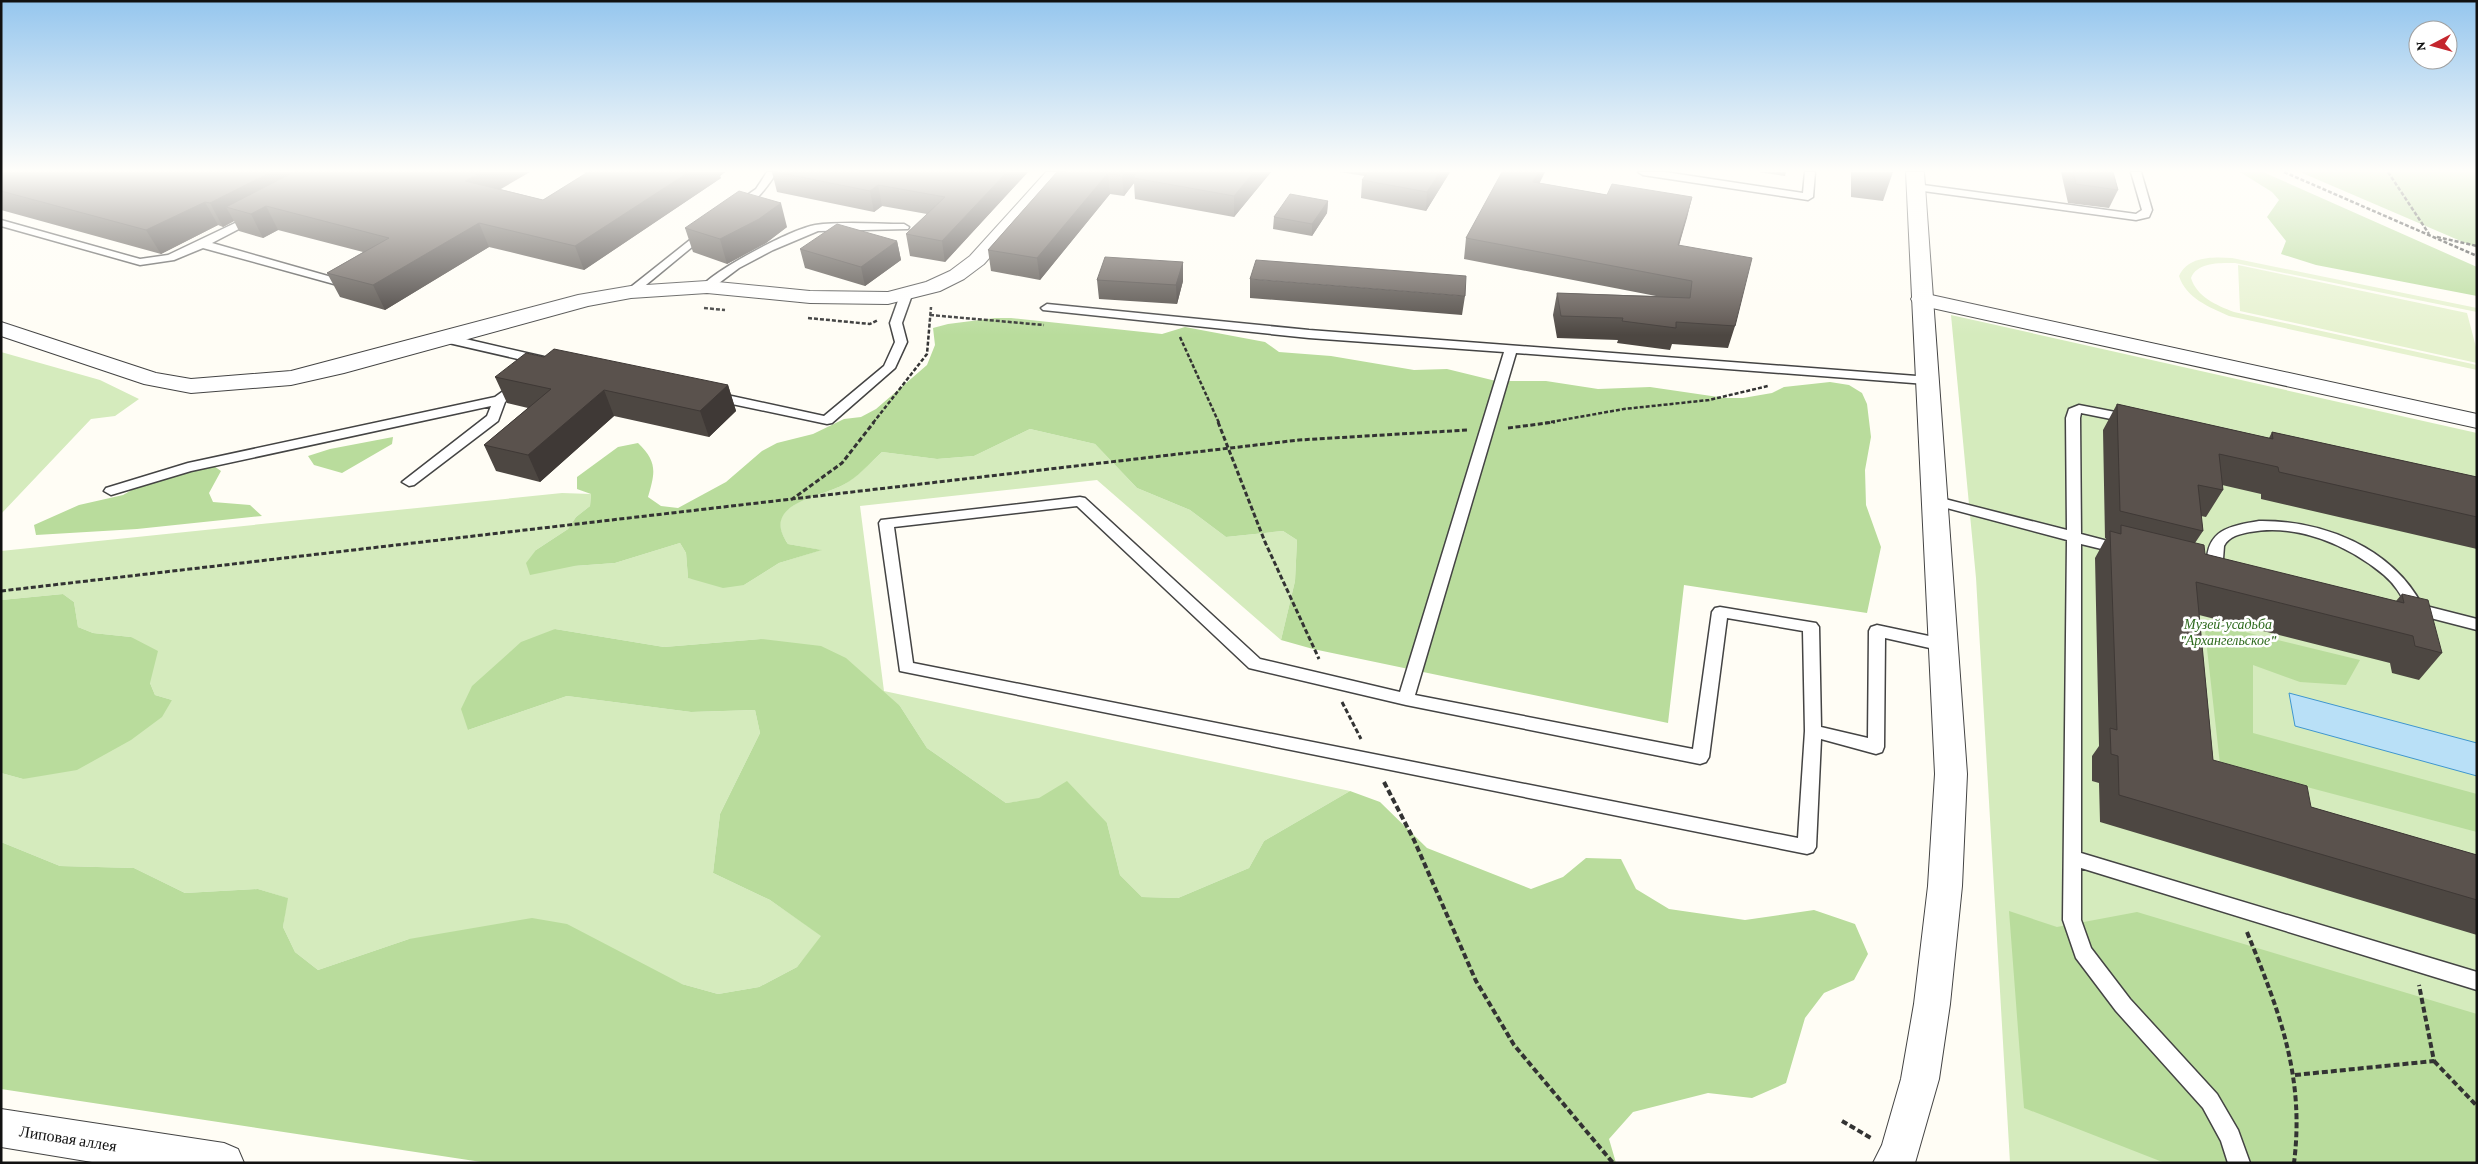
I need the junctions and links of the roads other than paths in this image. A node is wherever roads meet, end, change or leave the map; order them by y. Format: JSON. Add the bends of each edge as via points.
{"nodes":[{"id":1,"x":13,"y":226,"type":"edge"},
{"id":2,"x":235,"y":226,"type":"edge"},
{"id":3,"x":710,"y":226,"type":"edge"},
{"id":4,"x":1008,"y":226,"type":"edge"},
{"id":5,"x":1918,"y":226,"type":"edge"},
{"id":6,"x":904,"y":227,"type":"dead end"},
{"id":7,"x":202,"y":244,"type":"junction"},
{"id":8,"x":338,"y":282,"type":"edge"},
{"id":9,"x":707,"y":286,"type":"junction"},
{"id":10,"x":631,"y":292,"type":"junction"},
{"id":11,"x":906,"y":295,"type":"junction"},
{"id":12,"x":1922,"y":298,"type":"junction"},
{"id":13,"x":1047,"y":308,"type":"dead end"},
{"id":14,"x":1,"y":329,"type":"edge"},
{"id":15,"x":444,"y":338,"type":"junction"},
{"id":16,"x":1512,"y":350,"type":"junction"},
{"id":17,"x":1926,"y":380,"type":"junction"},
{"id":18,"x":703,"y":394,"type":"edge"},
{"id":19,"x":499,"y":400,"type":"junction"},
{"id":20,"x":2477,"y":421,"type":"edge"},
{"id":21,"x":2144,"y":422,"type":"edge"},
{"id":22,"x":409,"y":482,"type":"dead end"},
{"id":23,"x":111,"y":491,"type":"dead end"},
{"id":24,"x":1933,"y":500,"type":"junction"},
{"id":25,"x":2074,"y":537,"type":"junction"},
{"id":26,"x":2140,"y":554,"type":"edge"},
{"id":27,"x":2196,"y":568,"type":"edge"},
{"id":28,"x":2477,"y":625,"type":"edge"},
{"id":29,"x":1943,"y":644,"type":"junction"},
{"id":30,"x":1406,"y":699,"type":"junction"},
{"id":31,"x":1813,"y":731,"type":"junction"},
{"id":32,"x":2071,"y":857,"type":"junction"},
{"id":33,"x":2477,"y":981,"type":"edge"},
{"id":34,"x":1,"y":1128,"type":"edge"},
{"id":35,"x":224,"y":1163,"type":"edge"},
{"id":36,"x":1893,"y":1163,"type":"edge"},
{"id":37,"x":2239,"y":1163,"type":"edge"}],
"edges":[{"from":1,"to":7,"type":"lane","via":[[140,262],[170,258]]},
{"from":2,"to":7,"type":"lane"},
{"from":3,"to":10,"type":"lane","via":[[680,248]]},
{"from":4,"to":11,"type":"street","via":[[978,260],[957,275]]},
{"from":5,"to":12,"type":"street"},
{"from":6,"to":9,"type":"lane","via":[[816,228],[734,266]]},
{"from":7,"to":8,"type":"lane"},
{"from":9,"to":10,"type":"street"},
{"from":9,"to":11,"type":"street","via":[[819,298],[872,300]]},
{"from":10,"to":15,"type":"street","via":[[586,300]]},
{"from":11,"to":18,"type":"lane","via":[[896,323],[901,342],[889,368],[827,420]]},
{"from":12,"to":17,"type":"street"},
{"from":12,"to":20,"type":"street"},
{"from":13,"to":16,"type":"lane"},
{"from":14,"to":15,"type":"street","via":[[152,378],[191,386],[291,378]]},
{"from":15,"to":19,"type":"lane","via":[[551,363]]},
{"from":16,"to":17,"type":"lane"},
{"from":16,"to":30,"type":"lane"},
{"from":17,"to":24,"type":"street"},
{"from":19,"to":22,"type":"lane","via":[[493,418]]},
{"from":19,"to":23,"type":"lane","via":[[188,467]]},
{"from":21,"to":25,"type":"lane","via":[[2086,409],[2074,412]]},
{"from":24,"to":25,"type":"lane"},
{"from":24,"to":29,"type":"street"},
{"from":25,"to":26,"type":"lane"},
{"from":25,"to":32,"type":"lane"},
{"from":27,"to":28,"type":"lane","via":[[2215,572],[2214,555],[2219,541],[2232,531],[2252,526],[2307,531],[2345,544],[2390,572],[2407,591],[2416,609]]},
{"from":29,"to":31,"type":"lane","via":[[1876,631],[1876,747]]},
{"from":29,"to":36,"type":"street","via":[[1952,774],[1945,886],[1920,1079],[1899,1154]]},
{"from":30,"to":31,"type":"lane","via":[[1700,757],[1720,612],[1811,627]]},
{"from":30,"to":31,"type":"lane","via":[[1255,664],[1080,501],[886,523],[906,667],[1807,847]]},
{"from":32,"to":33,"type":"lane"},
{"from":32,"to":37,"type":"lane","via":[[2072,920],[2083,952],[2123,1006],[2210,1101],[2230,1137]]},
{"from":34,"to":35,"type":"street","name":"Липовая аллея"}]}
